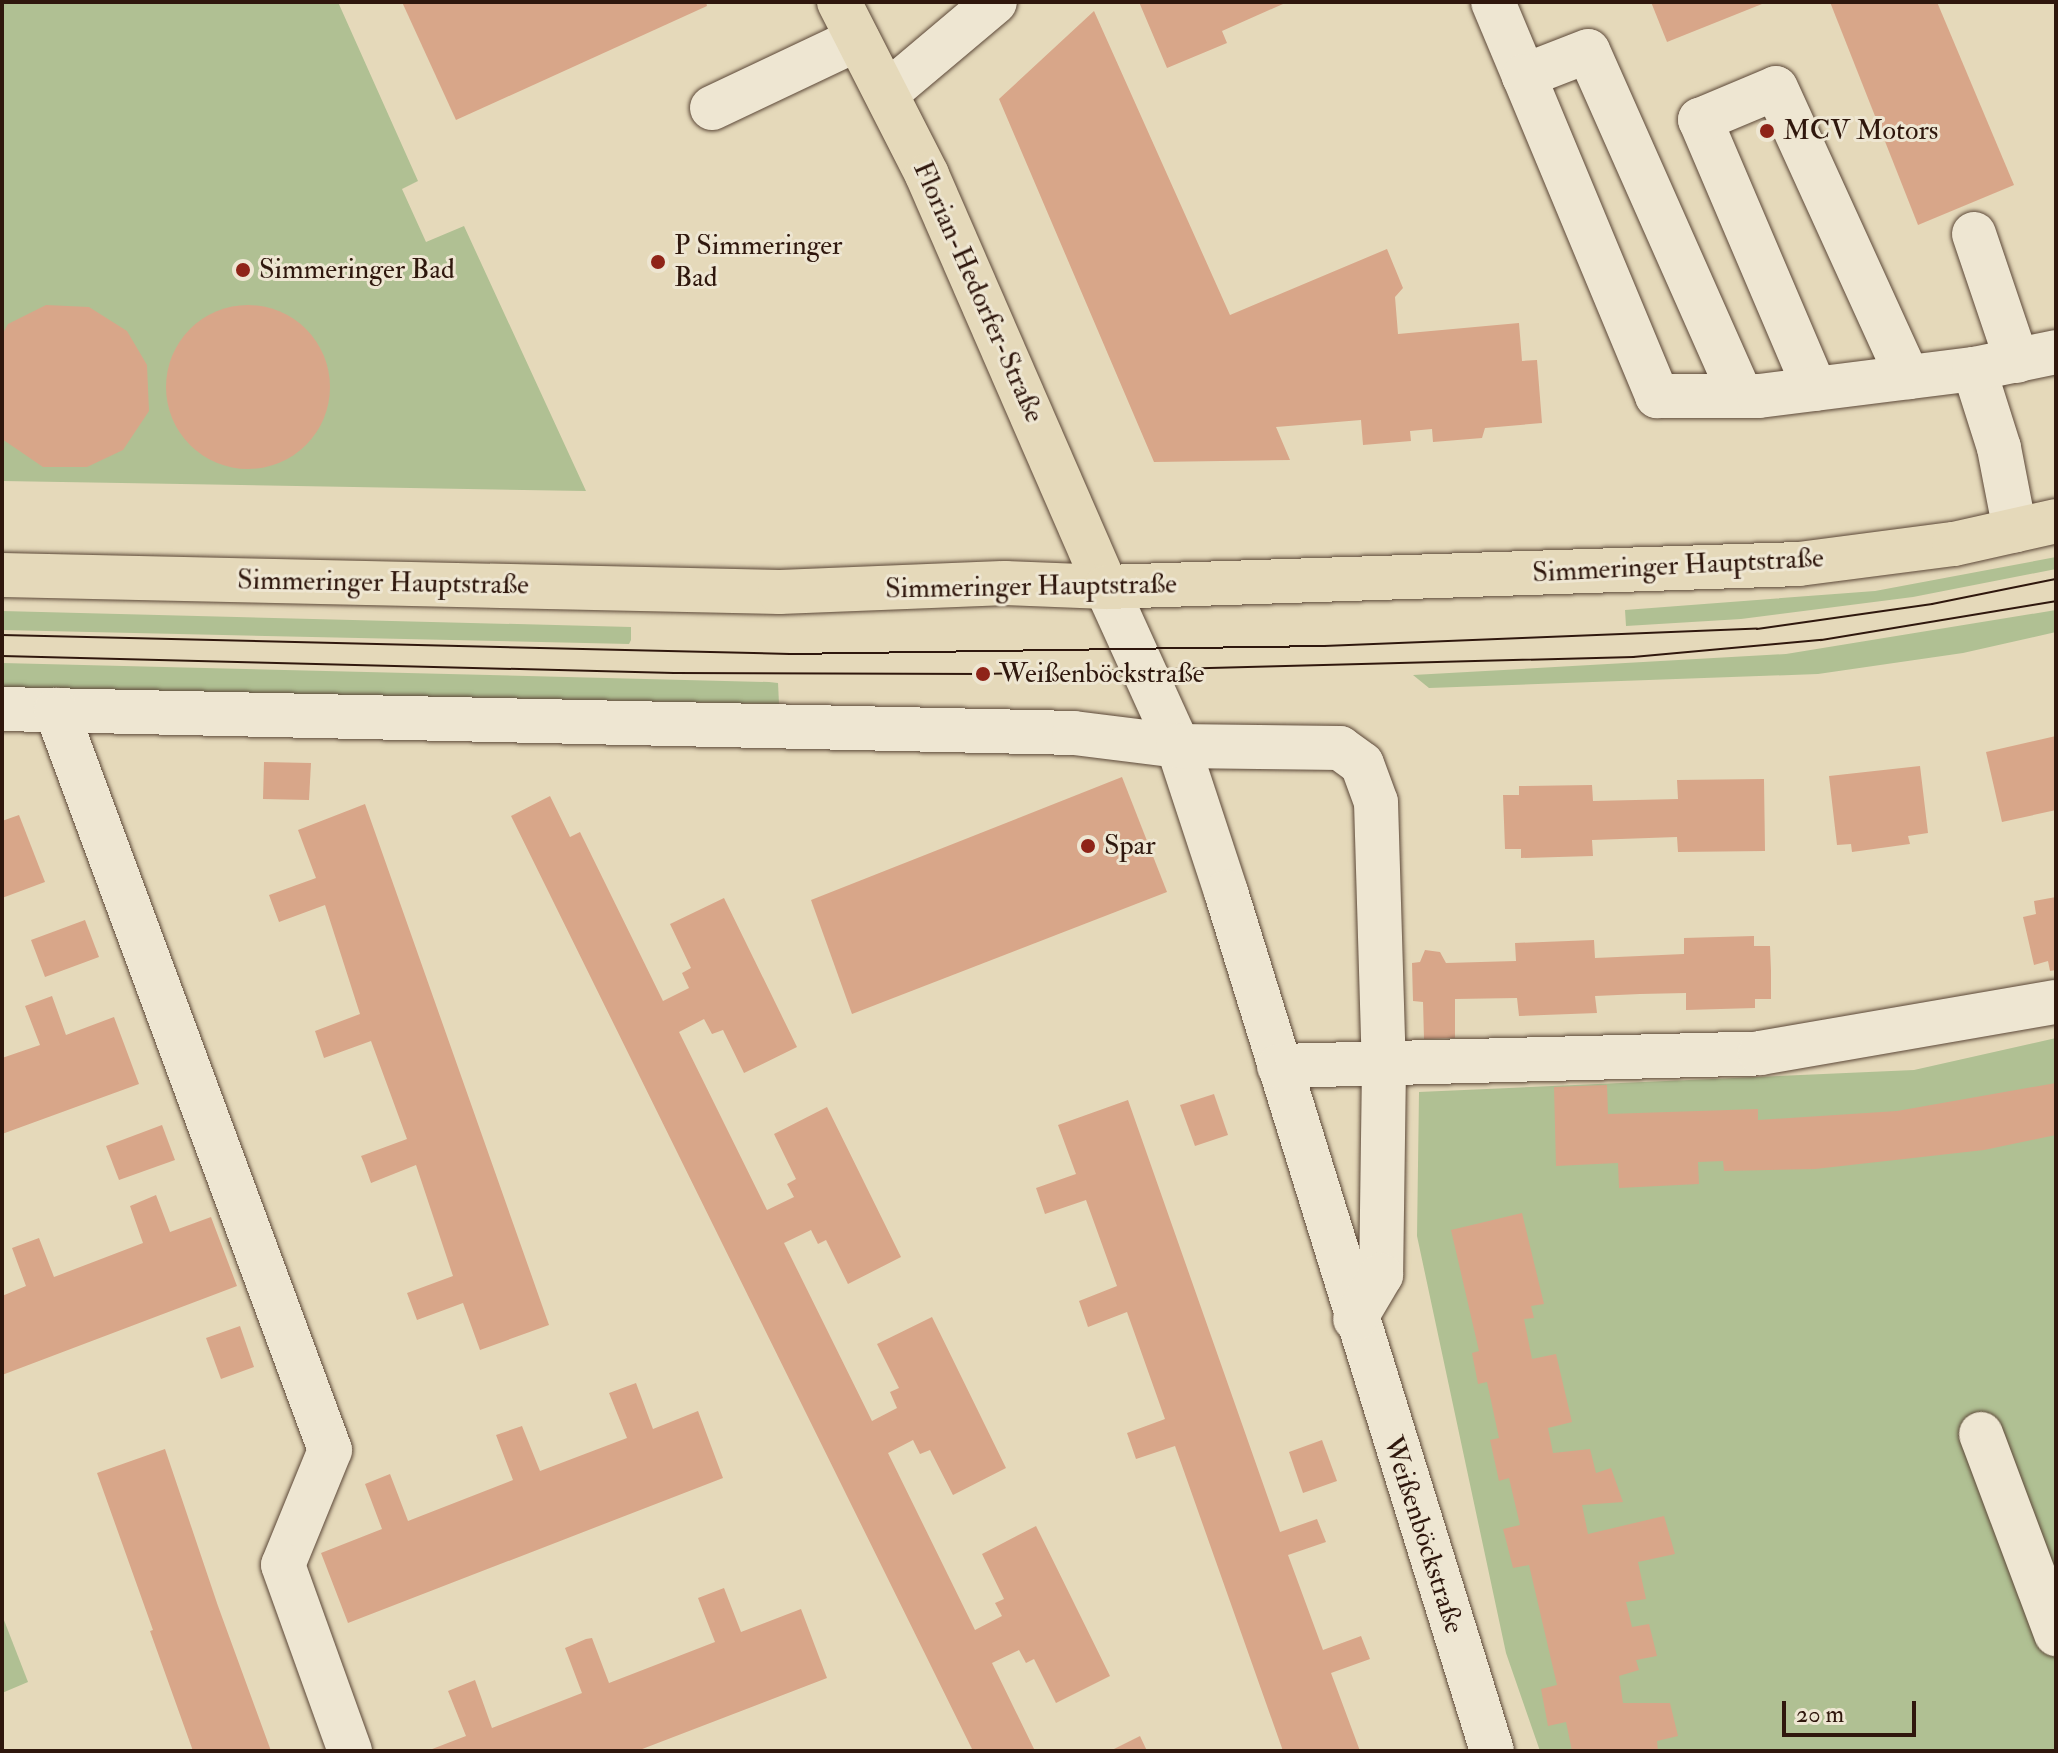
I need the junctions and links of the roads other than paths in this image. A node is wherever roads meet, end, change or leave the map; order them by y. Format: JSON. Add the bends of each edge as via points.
{"nodes":[{"id":1,"x":995,"y":2,"type":"edge"},
{"id":2,"x":1493,"y":2,"type":"edge"},
{"id":3,"x":848,"y":21,"type":"edge"},
{"id":4,"x":1524,"y":76,"type":"junction"},
{"id":5,"x":887,"y":93,"type":"junction"},
{"id":6,"x":712,"y":108,"type":"dead end"},
{"id":7,"x":1974,"y":234,"type":"dead end"},
{"id":8,"x":2037,"y":357,"type":"edge"},
{"id":9,"x":1974,"y":369,"type":"junction"},
{"id":10,"x":1908,"y":377,"type":"junction"},
{"id":11,"x":1815,"y":389,"type":"junction"},
{"id":12,"x":1741,"y":396,"type":"junction"},
{"id":13,"x":2036,"y":526,"type":"edge"},
{"id":14,"x":2,"y":575,"type":"edge"},
{"id":15,"x":1106,"y":587,"type":"junction"},
{"id":16,"x":2,"y":709,"type":"edge"},
{"id":17,"x":56,"y":710,"type":"junction"},
{"id":18,"x":1178,"y":746,"type":"junction"},
{"id":19,"x":2056,"y":1002,"type":"edge"},
{"id":20,"x":1279,"y":1066,"type":"junction"},
{"id":21,"x":1384,"y":1067,"type":"junction"},
{"id":22,"x":1355,"y":1319,"type":"junction"},
{"id":23,"x":1981,"y":1434,"type":"dead end"},
{"id":24,"x":2056,"y":1634,"type":"edge"},
{"id":25,"x":350,"y":1751,"type":"edge"},
{"id":26,"x":1492,"y":1751,"type":"edge"}],
"edges":[{"from":1,"to":5,"type":"street"},
{"from":2,"to":4,"type":"street"},
{"from":3,"to":5,"type":"main road","name":"Florian-Hedorfer-Straße"},
{"from":3,"to":6,"type":"street"},
{"from":4,"to":12,"type":"street","via":[[1657,396]]},
{"from":4,"to":12,"type":"street","via":[[1588,51]]},
{"from":5,"to":15,"type":"main road","name":"Florian-Hedorfer-Straße"},
{"from":7,"to":8,"type":"street"},
{"from":8,"to":9,"type":"street"},
{"from":9,"to":10,"type":"street"},
{"from":9,"to":13,"type":"street","via":[[1999,448]]},
{"from":10,"to":11,"type":"street"},
{"from":10,"to":11,"type":"street","via":[[1776,88],[1700,120]]},
{"from":11,"to":12,"type":"street"},
{"from":13,"to":15,"type":"main road","name":"Simmeringer Hauptstraße","via":[[1954,544],[1799,564]]},
{"from":14,"to":15,"type":"main road","name":"Simmeringer Hauptstraße","via":[[780,592],[1005,583]]},
{"from":15,"to":18,"type":"street","name":"Weißenböckstraße"},
{"from":16,"to":17,"type":"street"},
{"from":17,"to":18,"type":"street","via":[[1074,733]]},
{"from":17,"to":25,"type":"street","via":[[330,1450],[283,1565]]},
{"from":18,"to":20,"type":"street","name":"Weißenböckstraße"},
{"from":18,"to":21,"type":"street","via":[[1340,748],[1362,764],[1376,802]]},
{"from":19,"to":21,"type":"street","via":[[1760,1053]]},
{"from":20,"to":21,"type":"street"},
{"from":20,"to":22,"type":"street","name":"Weißenböckstraße"},
{"from":21,"to":22,"type":"street","via":[[1381,1275]]},
{"from":22,"to":26,"type":"street","name":"Weißenböckstraße"},
{"from":23,"to":24,"type":"street"}]}
